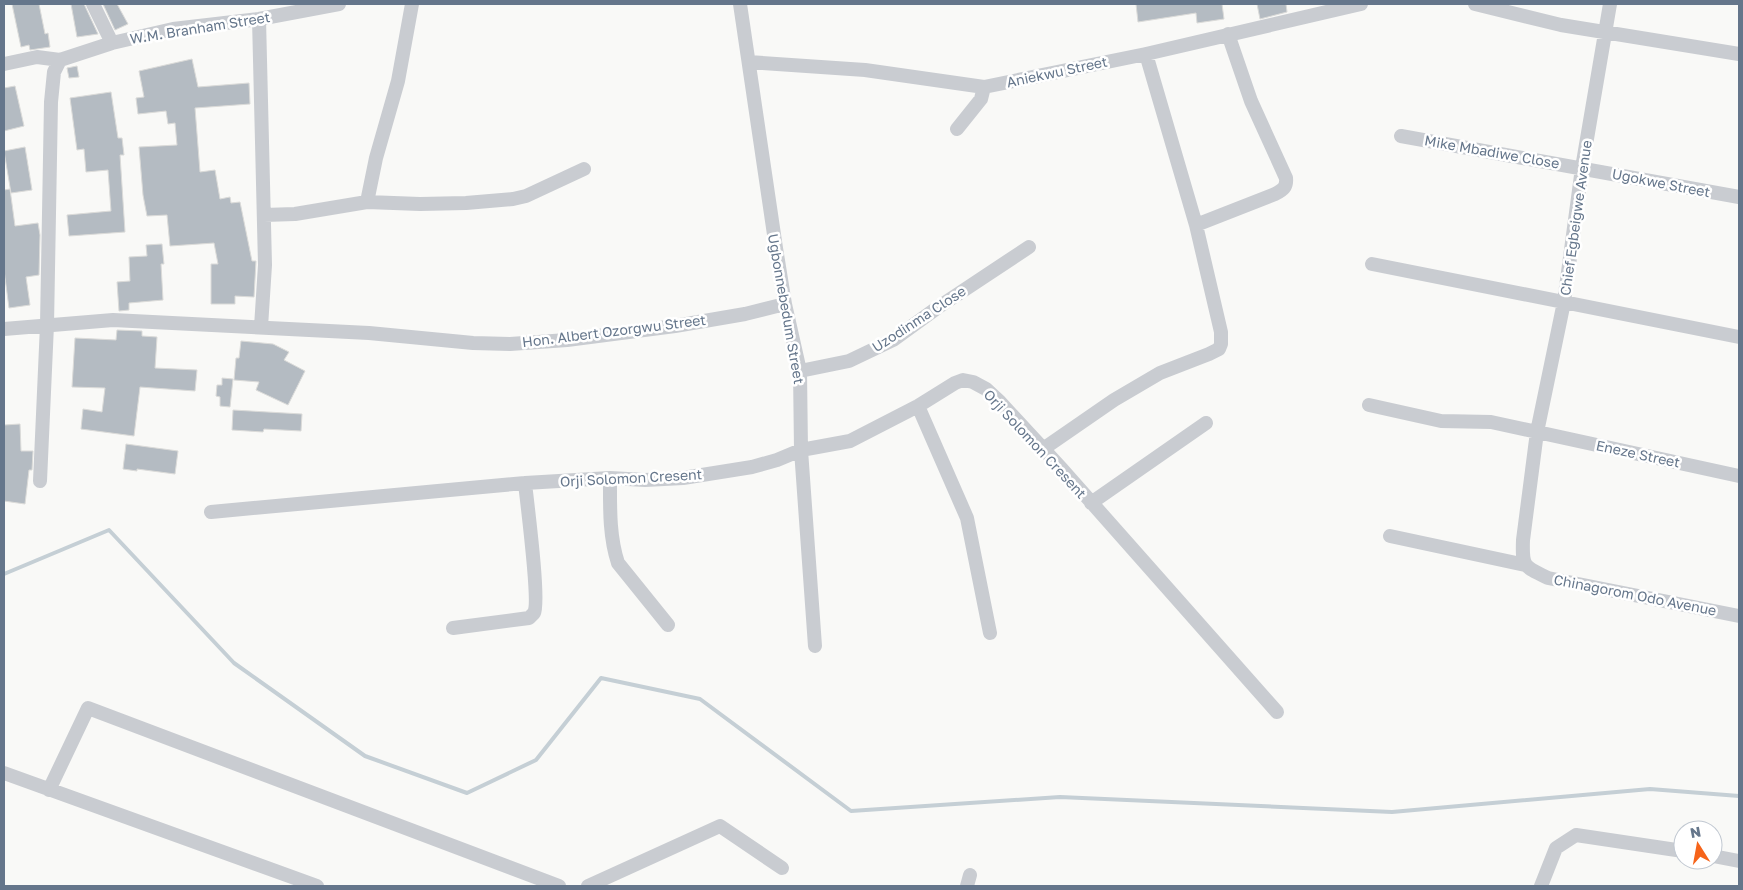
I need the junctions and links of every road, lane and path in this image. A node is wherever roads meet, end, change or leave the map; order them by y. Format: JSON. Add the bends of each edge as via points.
{"nodes":[{"id":1,"x":94,"y":4,"type":"edge"},
{"id":2,"x":339,"y":4,"type":"edge"},
{"id":3,"x":412,"y":4,"type":"edge"},
{"id":4,"x":740,"y":4,"type":"edge"},
{"id":5,"x":1360,"y":4,"type":"edge"},
{"id":6,"x":1475,"y":4,"type":"edge"},
{"id":7,"x":1610,"y":4,"type":"edge"},
{"id":8,"x":259,"y":19,"type":"junction"},
{"id":9,"x":1605,"y":32,"type":"junction"},
{"id":10,"x":1228,"y":34,"type":"junction"},
{"id":11,"x":112,"y":43,"type":"junction"},
{"id":12,"x":1146,"y":54,"type":"junction"},
{"id":13,"x":1739,"y":54,"type":"edge"},
{"id":14,"x":60,"y":60,"type":"junction"},
{"id":15,"x":749,"y":62,"type":"junction"},
{"id":16,"x":4,"y":64,"type":"edge"},
{"id":17,"x":984,"y":87,"type":"junction"},
{"id":18,"x":957,"y":129,"type":"dead end"},
{"id":19,"x":1401,"y":136,"type":"dead end"},
{"id":20,"x":1582,"y":168,"type":"junction"},
{"id":21,"x":584,"y":169,"type":"dead end"},
{"id":22,"x":1739,"y":197,"type":"edge"},
{"id":23,"x":367,"y":202,"type":"junction"},
{"id":24,"x":264,"y":216,"type":"junction"},
{"id":25,"x":1196,"y":225,"type":"junction"},
{"id":26,"x":1029,"y":247,"type":"dead end"},
{"id":27,"x":1372,"y":264,"type":"dead end"},
{"id":28,"x":1564,"y":302,"type":"junction"},
{"id":29,"x":785,"y":304,"type":"junction"},
{"id":30,"x":47,"y":325,"type":"junction"},
{"id":31,"x":261,"y":327,"type":"junction"},
{"id":32,"x":4,"y":329,"type":"edge"},
{"id":33,"x":1739,"y":337,"type":"edge"},
{"id":34,"x":800,"y":371,"type":"junction"},
{"id":35,"x":1369,"y":405,"type":"dead end"},
{"id":36,"x":918,"y":406,"type":"junction"},
{"id":37,"x":1206,"y":423,"type":"dead end"},
{"id":38,"x":1537,"y":432,"type":"junction"},
{"id":39,"x":1044,"y":449,"type":"junction"},
{"id":40,"x":801,"y":450,"type":"junction"},
{"id":41,"x":1739,"y":476,"type":"edge"},
{"id":42,"x":610,"y":478,"type":"junction"},
{"id":43,"x":40,"y":481,"type":"dead end"},
{"id":44,"x":525,"y":484,"type":"junction"},
{"id":45,"x":1091,"y":504,"type":"junction"},
{"id":46,"x":212,"y":512,"type":"dead end"},
{"id":47,"x":1390,"y":536,"type":"dead end"},
{"id":48,"x":1524,"y":565,"type":"junction"},
{"id":49,"x":1739,"y":616,"type":"edge"},
{"id":50,"x":668,"y":626,"type":"dead end"},
{"id":51,"x":453,"y":628,"type":"dead end"},
{"id":52,"x":990,"y":633,"type":"dead end"},
{"id":53,"x":816,"y":646,"type":"dead end"},
{"id":54,"x":1277,"y":712,"type":"dead end"},
{"id":55,"x":4,"y":773,"type":"edge"},
{"id":56,"x":49,"y":790,"type":"junction"},
{"id":57,"x":1673,"y":850,"type":"edge"},
{"id":58,"x":1723,"y":858,"type":"edge"},
{"id":59,"x":1739,"y":860,"type":"edge"},
{"id":60,"x":782,"y":868,"type":"dead end"},
{"id":61,"x":317,"y":886,"type":"edge"},
{"id":62,"x":559,"y":886,"type":"edge"},
{"id":63,"x":588,"y":886,"type":"edge"},
{"id":64,"x":1541,"y":886,"type":"edge"}],
"edges":[{"from":1,"to":11,"type":"street"},
{"from":2,"to":8,"type":"street","name":"W.M. Branham Street"},
{"from":3,"to":23,"type":"street","via":[[398,81]]},
{"from":4,"to":15,"type":"street","name":"Ugbonnebedum Street"},
{"from":5,"to":10,"type":"street","name":"Aniekwu Street"},
{"from":6,"to":9,"type":"street"},
{"from":7,"to":9,"type":"street","name":"Chief Egbeigwe Avenue"},
{"from":8,"to":11,"type":"street","name":"W.M. Branham Street","via":[[173,30]]},
{"from":8,"to":24,"type":"street"},
{"from":9,"to":13,"type":"street"},
{"from":9,"to":20,"type":"street","name":"Chief Egbeigwe Avenue"},
{"from":10,"to":12,"type":"street","name":"Aniekwu Street"},
{"from":10,"to":25,"type":"street","via":[[1251,101],[1286,183],[1284,189],[1275,194]]},
{"from":11,"to":14,"type":"street","name":"W.M. Branham Street"},
{"from":12,"to":17,"type":"street","name":"Aniekwu Street"},
{"from":12,"to":25,"type":"street"},
{"from":14,"to":16,"type":"street","name":"W.M. Branham Street","via":[[37,57]]},
{"from":14,"to":30,"type":"street","via":[[54,72],[51,102]]},
{"from":15,"to":17,"type":"street","name":"Aniekwu Street","via":[[865,70]]},
{"from":15,"to":29,"type":"street","name":"Ugbonnebedum Street"},
{"from":17,"to":18,"type":"street","via":[[981,98]]},
{"from":19,"to":20,"type":"street","name":"Mike Mbadiwe Close"},
{"from":20,"to":22,"type":"street","name":"Ugokwe Street"},
{"from":20,"to":28,"type":"street","name":"Chief Egbeigwe Avenue"},
{"from":21,"to":23,"type":"street","via":[[513,199],[420,204]]},
{"from":23,"to":24,"type":"street"},
{"from":24,"to":31,"type":"street"},
{"from":25,"to":39,"type":"street","via":[[1222,332],[1219,349],[1160,373],[1114,400]]},
{"from":26,"to":34,"type":"street","name":"Uzodinma Close","via":[[893,340],[848,361]]},
{"from":27,"to":28,"type":"street"},
{"from":28,"to":33,"type":"street"},
{"from":28,"to":38,"type":"street","name":"Chief Egbeigwe Avenue"},
{"from":29,"to":31,"type":"street","name":"Hon. Albert Ozorgwu Street","via":[[674,326],[510,344]]},
{"from":29,"to":34,"type":"street","name":"Ugbonnebedum Street"},
{"from":30,"to":31,"type":"street","name":"Hon. Albert Ozorgwu Street","via":[[113,320]]},
{"from":30,"to":32,"type":"street","name":"Hon. Albert Ozorgwu Street"},
{"from":30,"to":43,"type":"street"},
{"from":34,"to":40,"type":"street","name":"Ugbonnebedum Street"},
{"from":35,"to":38,"type":"street","name":"Eneze Street","via":[[1441,421],[1491,422]]},
{"from":36,"to":39,"type":"street","name":"Orji Solomon Cresent","via":[[955,383],[973,382],[1000,402]]},
{"from":36,"to":40,"type":"street","name":"Orji Solomon Cresent","via":[[850,441]]},
{"from":36,"to":52,"type":"street","via":[[967,518]]},
{"from":37,"to":45,"type":"street"},
{"from":38,"to":41,"type":"street","name":"Eneze Street"},
{"from":38,"to":48,"type":"street","name":"Chief Egbeigwe Avenue","via":[[1523,540]]},
{"from":39,"to":45,"type":"street","name":"Orji Solomon Cresent"},
{"from":40,"to":42,"type":"street","name":"Orji Solomon Cresent","via":[[752,467],[683,478]]},
{"from":40,"to":53,"type":"street","name":"Ugbonnebedum Street"},
{"from":42,"to":44,"type":"street","name":"Orji Solomon Cresent"},
{"from":42,"to":50,"type":"street","via":[[614,552],[618,563]]},
{"from":44,"to":46,"type":"street","name":"Orji Solomon Cresent"},
{"from":44,"to":51,"type":"street","via":[[536,605],[534,613],[529,618]]},
{"from":45,"to":54,"type":"street","name":"Orji Solomon Cresent"},
{"from":47,"to":48,"type":"street","name":"Chinagorom Odo Avenue"},
{"from":48,"to":49,"type":"street","name":"Chinagorom Odo Avenue","via":[[1548,578]]},
{"from":55,"to":56,"type":"street"},
{"from":56,"to":61,"type":"street"},
{"from":56,"to":62,"type":"street","via":[[88,708]]},
{"from":57,"to":64,"type":"street","via":[[1576,835],[1556,848]]},
{"from":58,"to":59,"type":"street"},
{"from":60,"to":63,"type":"street","via":[[720,826]]}]}
